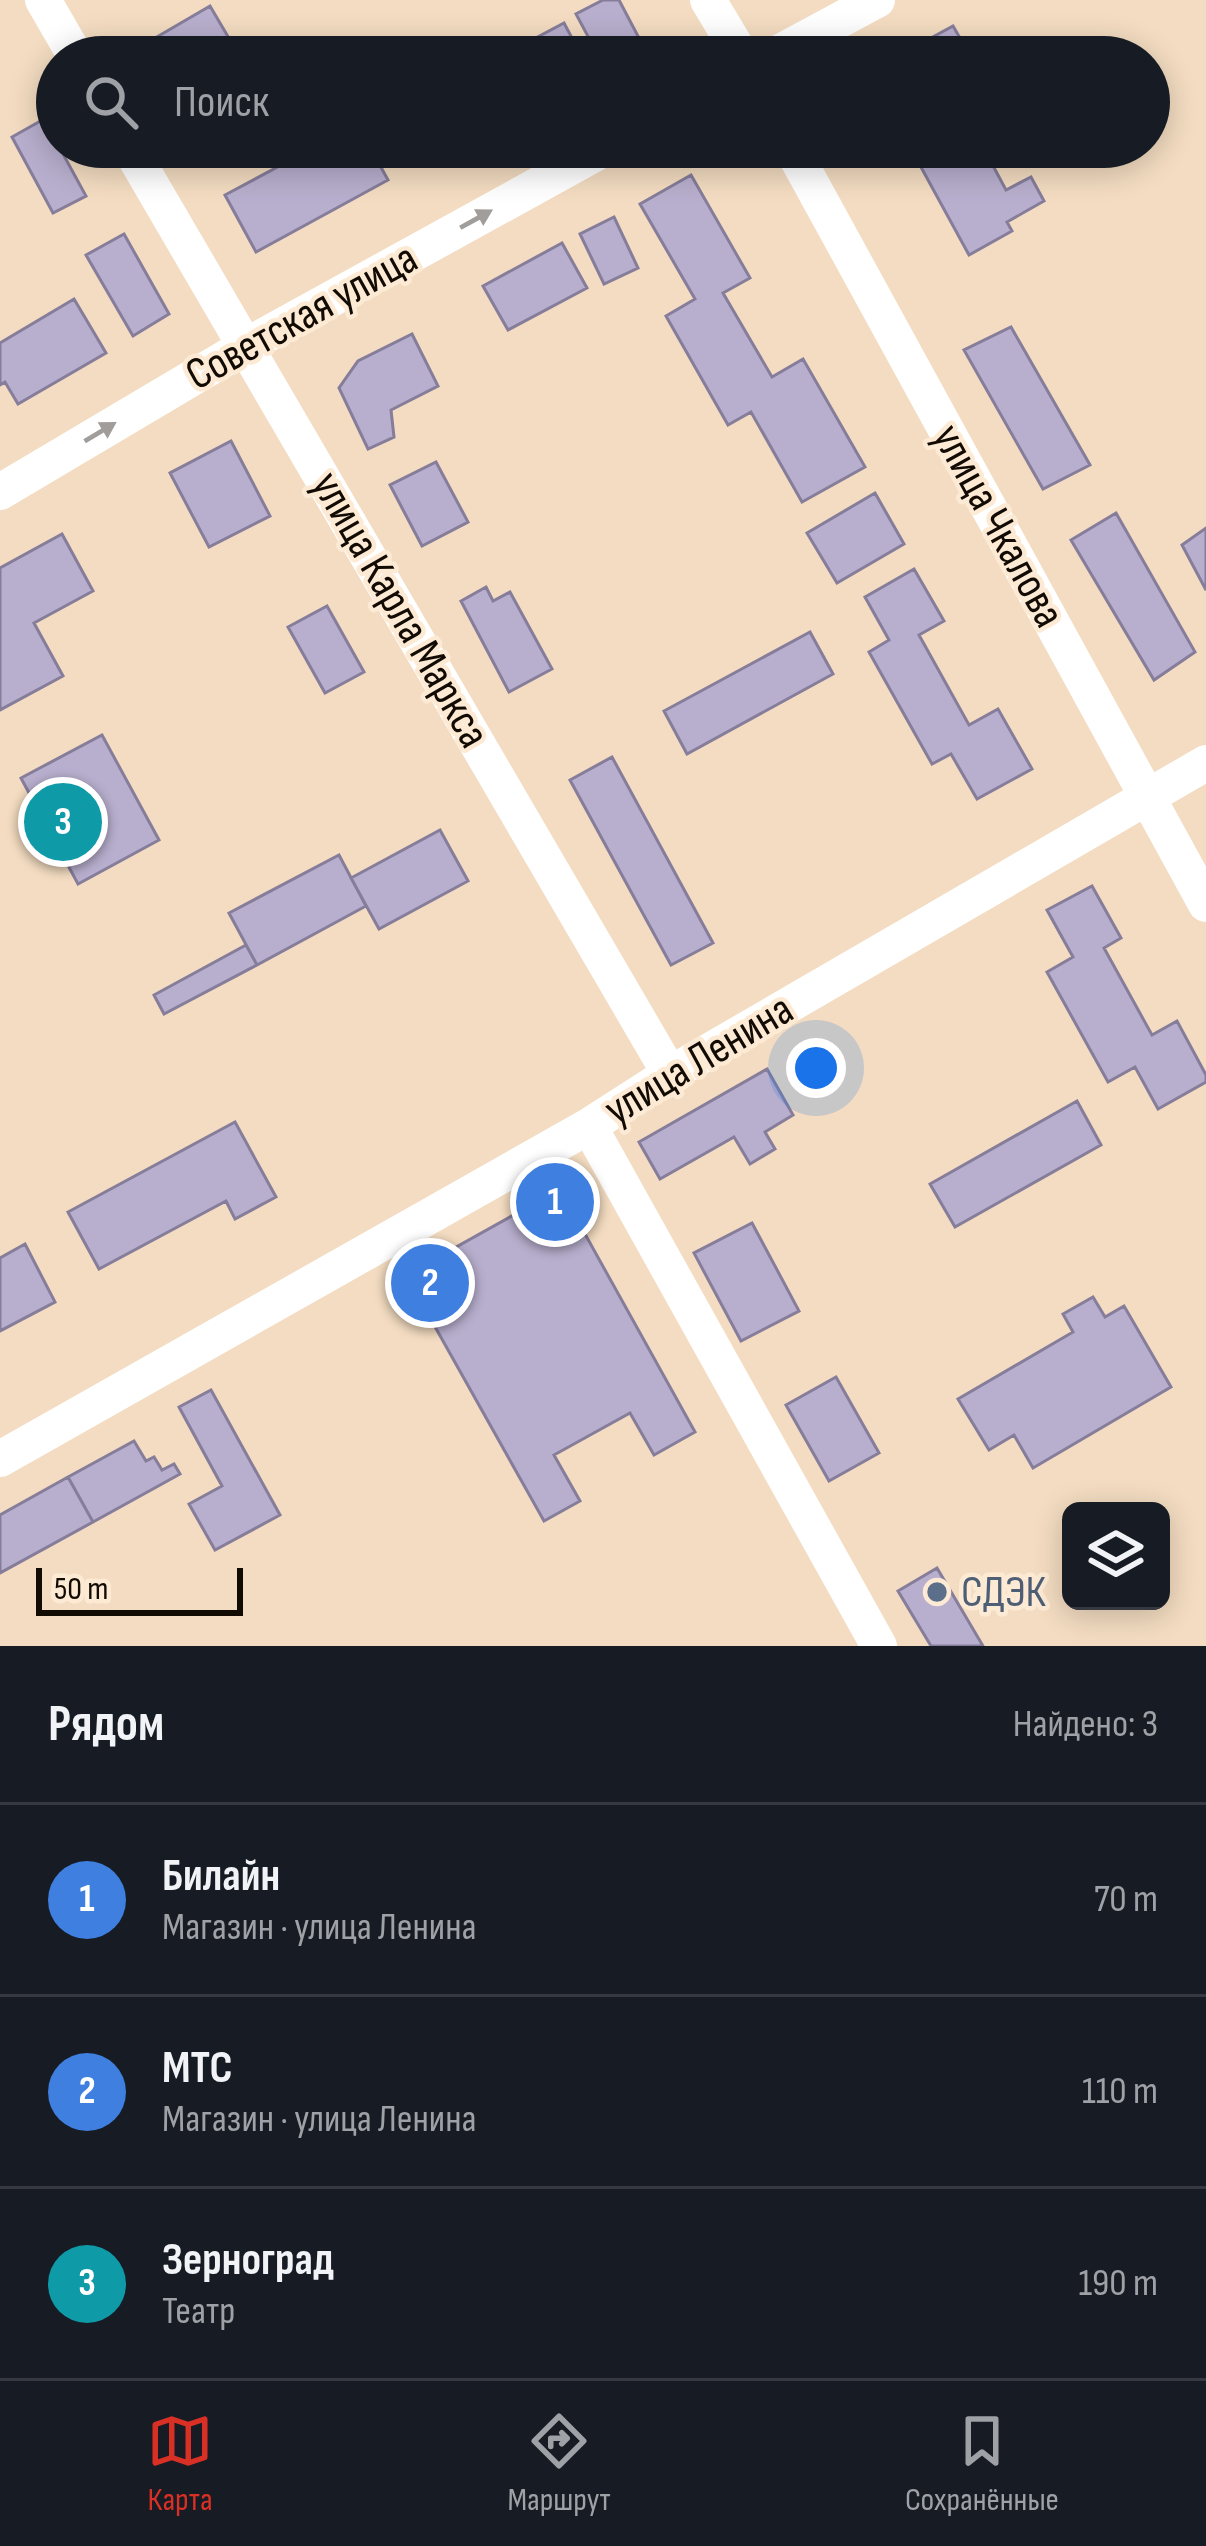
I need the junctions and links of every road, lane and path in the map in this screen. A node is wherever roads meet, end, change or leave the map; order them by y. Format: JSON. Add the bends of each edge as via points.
{"nodes":[{"id":1,"x":43,"y":0,"type":"edge"},
{"id":2,"x":708,"y":0,"type":"edge"},
{"id":3,"x":877,"y":0,"type":"edge"},
{"id":4,"x":64,"y":36,"type":"edge"},
{"id":5,"x":729,"y":36,"type":"edge"},
{"id":6,"x":810,"y":36,"type":"edge"},
{"id":7,"x":141,"y":168,"type":"edge"},
{"id":8,"x":569,"y":168,"type":"edge"},
{"id":9,"x":802,"y":168,"type":"edge"},
{"id":10,"x":246,"y":346,"type":"junction"},
{"id":11,"x":0,"y":492,"type":"edge"},
{"id":12,"x":1206,"y":763,"type":"edge"},
{"id":13,"x":1146,"y":799,"type":"junction"},
{"id":14,"x":1206,"y":904,"type":"edge"},
{"id":15,"x":670,"y":1074,"type":"junction"},
{"id":16,"x":590,"y":1126,"type":"junction"},
{"id":17,"x":0,"y":1459,"type":"edge"},
{"id":18,"x":879,"y":1646,"type":"edge"}],
"edges":[{"from":1,"to":4,"type":"street"},
{"from":2,"to":5,"type":"street"},
{"from":3,"to":6,"type":"street"},
{"from":7,"to":10,"type":"street","name":"улица Карла Маркса"},
{"from":10,"to":8,"type":"street","name":"Советская улица","one_way":true},
{"from":9,"to":13,"type":"street","name":"улица Чкалова"},
{"from":11,"to":10,"type":"street","name":"Советская улица","one_way":true},
{"from":10,"to":15,"type":"street","name":"улица Карла Маркса"},
{"from":12,"to":13,"type":"street","name":"улица Ленина"},
{"from":13,"to":14,"type":"street","name":"улица Чкалова"},
{"from":13,"to":15,"type":"street","name":"улица Ленина"},
{"from":15,"to":16,"type":"street","name":"улица Ленина"},
{"from":16,"to":17,"type":"street","name":"улица Ленина"},
{"from":16,"to":18,"type":"street"}]}
